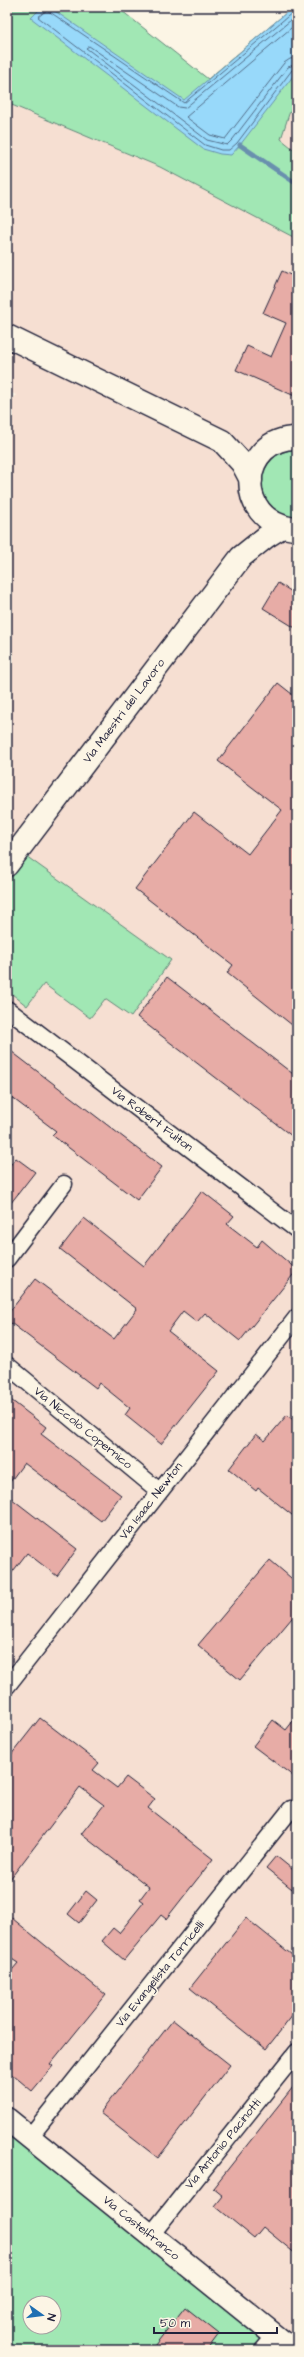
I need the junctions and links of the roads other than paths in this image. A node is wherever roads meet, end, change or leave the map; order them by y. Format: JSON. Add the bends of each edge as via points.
{"nodes":[{"id":1,"x":7,"y":336,"type":"edge"},
{"id":2,"x":297,"y":438,"type":"edge"},
{"id":3,"x":222,"y":441,"type":"junction"},
{"id":4,"x":274,"y":444,"type":"junction"},
{"id":5,"x":251,"y":480,"type":"junction"},
{"id":6,"x":255,"y":503,"type":"junction"},
{"id":7,"x":289,"y":529,"type":"edge"},
{"id":8,"x":241,"y":557,"type":"junction"},
{"id":9,"x":7,"y":865,"type":"edge"},
{"id":10,"x":7,"y":1009,"type":"edge"},
{"id":11,"x":64,"y":1184,"type":"dead end"},
{"id":12,"x":297,"y":1230,"type":"edge"},
{"id":13,"x":7,"y":1259,"type":"edge"},
{"id":14,"x":297,"y":1317,"type":"edge"},
{"id":15,"x":7,"y":1365,"type":"edge"},
{"id":16,"x":159,"y":1491,"type":"junction"},
{"id":17,"x":7,"y":1686,"type":"edge"},
{"id":18,"x":291,"y":1809,"type":"dead end"},
{"id":19,"x":297,"y":2052,"type":"edge"},
{"id":20,"x":7,"y":2119,"type":"edge"},
{"id":21,"x":29,"y":2138,"type":"junction"},
{"id":22,"x":150,"y":2236,"type":"junction"},
{"id":23,"x":269,"y":2343,"type":"edge"},
{"id":24,"x":293,"y":2350,"type":"edge"}],
"edges":[{"from":1,"to":3,"type":"street"},
{"from":2,"to":4,"type":"street","via":[[280,440]]},
{"from":3,"to":4,"type":"street"},
{"from":3,"to":5,"type":"street","via":[[242,463]]},
{"from":4,"to":5,"type":"street","via":[[257,459]]},
{"from":5,"to":6,"type":"street","via":[[250,486]]},
{"from":6,"to":7,"type":"street","via":[[268,520]]},
{"from":6,"to":8,"type":"street","name":"Via Maestri del Lavoro"},
{"from":7,"to":8,"type":"street","name":"Via Maestri del Lavoro","via":[[266,537]]},
{"from":8,"to":9,"type":"street","name":"Via Maestri del Lavoro"},
{"from":10,"to":12,"type":"street","name":"Via Robert Fulton"},
{"from":11,"to":13,"type":"street"},
{"from":14,"to":16,"type":"street","name":"Via Isaac Newton"},
{"from":15,"to":16,"type":"street","name":"Via Niccolò Copernico"},
{"from":16,"to":17,"type":"street","name":"Via Isaac Newton"},
{"from":18,"to":21,"type":"street","name":"Via Evangelista Torricelli"},
{"from":19,"to":22,"type":"street","name":"Via Antonio Pacinotti"},
{"from":20,"to":21,"type":"street","name":"Via Castelfranco"},
{"from":21,"to":22,"type":"street","name":"Via Castelfranco"},
{"from":22,"to":23,"type":"street","name":"Via Castelfranco"},
{"from":23,"to":24,"type":"street","name":"Via Castelfranco"}]}
